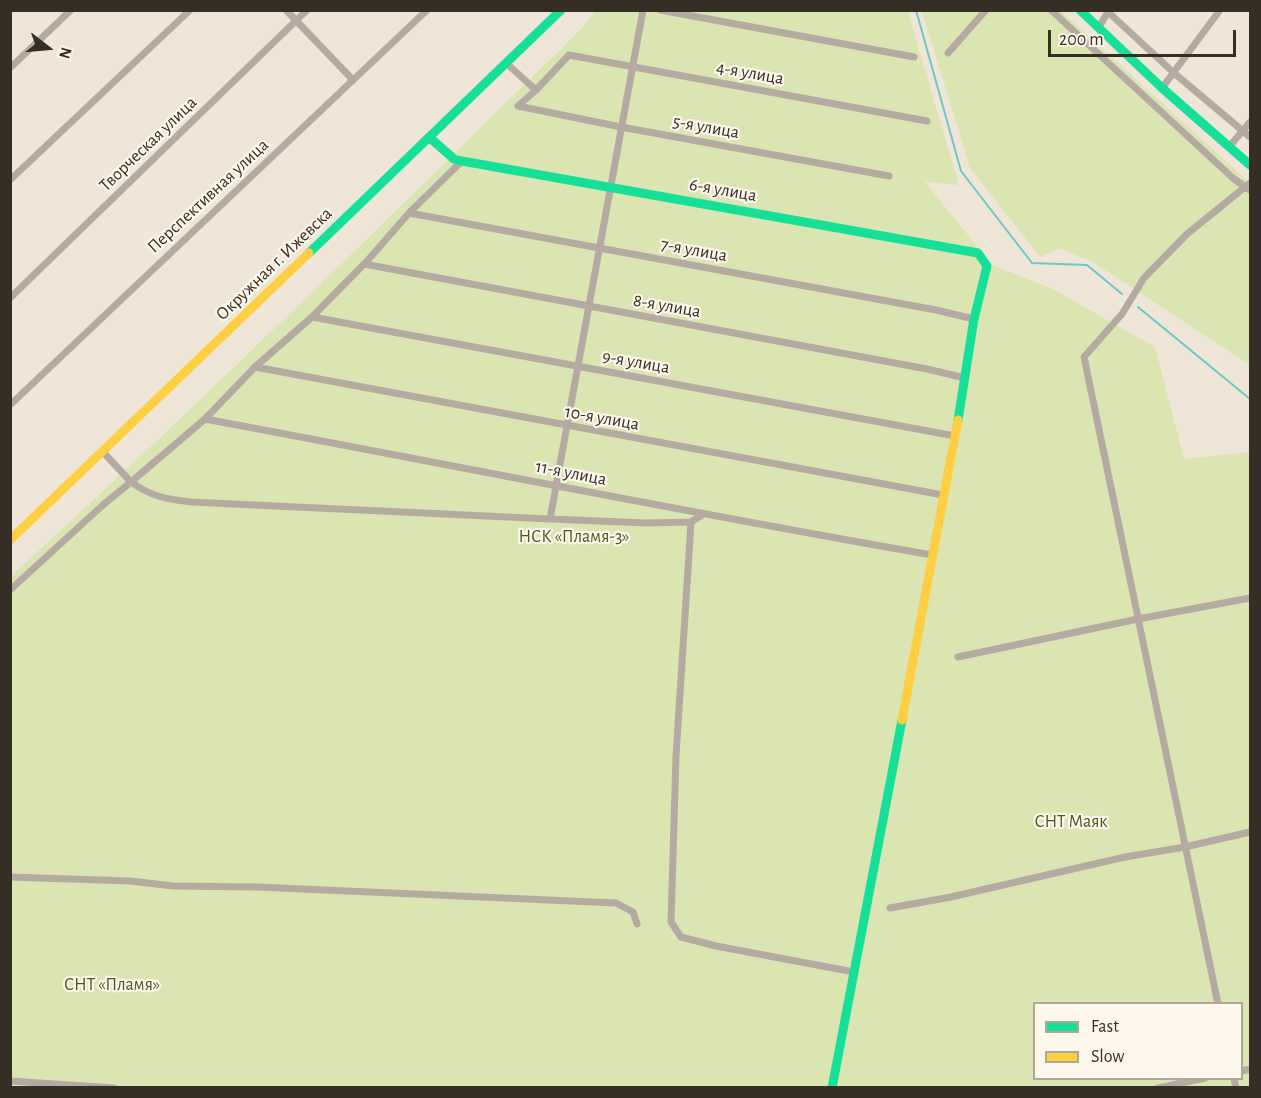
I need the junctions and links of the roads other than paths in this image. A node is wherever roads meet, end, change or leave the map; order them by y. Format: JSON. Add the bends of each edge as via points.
{"nodes":[{"id":1,"x":71,"y":10,"type":"edge"},
{"id":2,"x":190,"y":10,"type":"edge"},
{"id":3,"x":286,"y":10,"type":"edge"},
{"id":4,"x":307,"y":10,"type":"edge"},
{"id":5,"x":427,"y":10,"type":"edge"},
{"id":6,"x":561,"y":10,"type":"edge"},
{"id":7,"x":643,"y":10,"type":"edge"},
{"id":8,"x":660,"y":10,"type":"edge"},
{"id":9,"x":986,"y":10,"type":"edge"},
{"id":10,"x":1051,"y":10,"type":"edge"},
{"id":11,"x":1080,"y":10,"type":"edge"},
{"id":12,"x":1220,"y":10,"type":"edge"},
{"id":13,"x":1108,"y":11,"type":"edge"},
{"id":14,"x":295,"y":21,"type":"junction"},
{"id":15,"x":1099,"y":27,"type":"junction"},
{"id":16,"x":948,"y":53,"type":"dead end"},
{"id":17,"x":914,"y":57,"type":"dead end"},
{"id":18,"x":506,"y":63,"type":"junction"},
{"id":19,"x":631,"y":67,"type":"junction"},
{"id":20,"x":10,"y":68,"type":"edge"},
{"id":21,"x":1174,"y":73,"type":"junction"},
{"id":22,"x":353,"y":81,"type":"junction"},
{"id":23,"x":1162,"y":88,"type":"junction"},
{"id":24,"x":536,"y":90,"type":"junction"},
{"id":25,"x":927,"y":121,"type":"dead end"},
{"id":26,"x":1251,"y":122,"type":"edge"},
{"id":27,"x":621,"y":127,"type":"junction"},
{"id":28,"x":1244,"y":131,"type":"junction"},
{"id":29,"x":429,"y":137,"type":"junction"},
{"id":30,"x":1251,"y":137,"type":"edge"},
{"id":31,"x":1229,"y":147,"type":"junction"},
{"id":32,"x":462,"y":161,"type":"junction"},
{"id":33,"x":1251,"y":165,"type":"edge"},
{"id":34,"x":889,"y":176,"type":"dead end"},
{"id":35,"x":10,"y":180,"type":"edge"},
{"id":36,"x":611,"y":186,"type":"junction"},
{"id":37,"x":1249,"y":187,"type":"edge"},
{"id":38,"x":409,"y":213,"type":"junction"},
{"id":39,"x":599,"y":248,"type":"junction"},
{"id":40,"x":364,"y":264,"type":"junction"},
{"id":41,"x":10,"y":298,"type":"edge"},
{"id":42,"x":588,"y":307,"type":"junction"},
{"id":43,"x":312,"y":317,"type":"junction"},
{"id":44,"x":974,"y":319,"type":"junction"},
{"id":45,"x":578,"y":367,"type":"junction"},
{"id":46,"x":255,"y":368,"type":"junction"},
{"id":47,"x":965,"y":378,"type":"junction"},
{"id":48,"x":10,"y":405,"type":"edge"},
{"id":49,"x":205,"y":418,"type":"junction"},
{"id":50,"x":566,"y":426,"type":"junction"},
{"id":51,"x":956,"y":436,"type":"junction"},
{"id":52,"x":103,"y":452,"type":"junction"},
{"id":53,"x":131,"y":482,"type":"junction"},
{"id":54,"x":557,"y":485,"type":"junction"},
{"id":55,"x":943,"y":495,"type":"junction"},
{"id":56,"x":702,"y":515,"type":"junction"},
{"id":57,"x":550,"y":519,"type":"junction"},
{"id":58,"x":691,"y":522,"type":"junction"},
{"id":59,"x":10,"y":540,"type":"edge"},
{"id":60,"x":932,"y":555,"type":"junction"},
{"id":61,"x":10,"y":590,"type":"edge"},
{"id":62,"x":1251,"y":598,"type":"edge"},
{"id":63,"x":1138,"y":619,"type":"junction"},
{"id":64,"x":958,"y":657,"type":"dead end"},
{"id":65,"x":1251,"y":832,"type":"edge"},
{"id":66,"x":1185,"y":847,"type":"junction"},
{"id":67,"x":10,"y":877,"type":"edge"},
{"id":68,"x":890,"y":908,"type":"dead end"},
{"id":69,"x":637,"y":924,"type":"dead end"},
{"id":70,"x":854,"y":972,"type":"junction"},
{"id":71,"x":1218,"y":1002,"type":"edge"},
{"id":72,"x":1196,"y":1080,"type":"edge"},
{"id":73,"x":10,"y":1081,"type":"edge"},
{"id":74,"x":114,"y":1088,"type":"edge"},
{"id":75,"x":832,"y":1088,"type":"edge"},
{"id":76,"x":1158,"y":1088,"type":"edge"}],
"edges":[{"from":1,"to":20,"type":"street"},
{"from":2,"to":35,"type":"street"},
{"from":3,"to":14,"type":"street"},
{"from":4,"to":14,"type":"street","name":"Творческая улица"},
{"from":5,"to":22,"type":"street","name":"Перспективная улица"},
{"from":6,"to":18,"type":"street","name":"Окружная г. Ижевска"},
{"from":7,"to":19,"type":"street"},
{"from":8,"to":17,"type":"street"},
{"from":9,"to":16,"type":"street"},
{"from":10,"to":37,"type":"street","via":[[1234,179]]},
{"from":11,"to":15,"type":"street"},
{"from":12,"to":21,"type":"street"},
{"from":13,"to":15,"type":"street"},
{"from":13,"to":21,"type":"street"},
{"from":14,"to":22,"type":"street"},
{"from":14,"to":41,"type":"street","name":"Творческая улица"},
{"from":15,"to":23,"type":"street"},
{"from":18,"to":24,"type":"street"},
{"from":18,"to":29,"type":"street","name":"Окружная г. Ижевска"},
{"from":19,"to":24,"type":"street","name":"4-я улица","via":[[569,55]]},
{"from":19,"to":25,"type":"street","name":"4-я улица"},
{"from":19,"to":27,"type":"street"},
{"from":21,"to":23,"type":"street"},
{"from":21,"to":28,"type":"street"},
{"from":22,"to":48,"type":"street","name":"Перспективная улица"},
{"from":23,"to":31,"type":"street"},
{"from":24,"to":27,"type":"street","name":"5-я улица","via":[[518,106]]},
{"from":26,"to":28,"type":"street"},
{"from":27,"to":34,"type":"street","name":"5-я улица"},
{"from":27,"to":36,"type":"street"},
{"from":28,"to":30,"type":"street"},
{"from":28,"to":31,"type":"street"},
{"from":29,"to":32,"type":"street","via":[[454,159]]},
{"from":29,"to":52,"type":"street","name":"Окружная г. Ижевска"},
{"from":31,"to":33,"type":"street"},
{"from":32,"to":36,"type":"street","name":"6-я улица"},
{"from":32,"to":38,"type":"street"},
{"from":36,"to":39,"type":"street"},
{"from":36,"to":44,"type":"street","name":"6-я улица","via":[[978,253],[987,266]]},
{"from":37,"to":63,"type":"street","via":[[1187,234],[1144,278],[1122,314],[1084,357]]},
{"from":38,"to":39,"type":"street","name":"7-я улица"},
{"from":38,"to":40,"type":"street"},
{"from":39,"to":42,"type":"street"},
{"from":39,"to":44,"type":"street","name":"7-я улица"},
{"from":40,"to":42,"type":"street","name":"8-я улица"},
{"from":40,"to":43,"type":"street"},
{"from":42,"to":45,"type":"street"},
{"from":42,"to":47,"type":"street","name":"8-я улица"},
{"from":43,"to":45,"type":"street","name":"9-я улица"},
{"from":43,"to":46,"type":"street"},
{"from":44,"to":47,"type":"street"},
{"from":45,"to":50,"type":"street"},
{"from":45,"to":51,"type":"street","name":"9-я улица"},
{"from":46,"to":49,"type":"street"},
{"from":46,"to":50,"type":"street","name":"10-я улица"},
{"from":47,"to":51,"type":"street"},
{"from":49,"to":53,"type":"street"},
{"from":49,"to":54,"type":"street","name":"11-я улица"},
{"from":50,"to":54,"type":"street"},
{"from":50,"to":55,"type":"street","name":"10-я улица"},
{"from":51,"to":55,"type":"street"},
{"from":52,"to":53,"type":"street"},
{"from":52,"to":59,"type":"street","name":"Окружная г. Ижевска"},
{"from":53,"to":57,"type":"street","via":[[163,499],[191,502]]},
{"from":53,"to":61,"type":"street"},
{"from":54,"to":56,"type":"street","name":"11-я улица"},
{"from":54,"to":57,"type":"street"},
{"from":55,"to":60,"type":"street"},
{"from":56,"to":58,"type":"street"},
{"from":56,"to":60,"type":"street","name":"11-я улица"},
{"from":57,"to":58,"type":"street"},
{"from":58,"to":70,"type":"street","via":[[676,756],[671,922],[681,937]]},
{"from":60,"to":70,"type":"street"},
{"from":62,"to":63,"type":"street"},
{"from":63,"to":64,"type":"street"},
{"from":63,"to":66,"type":"street"},
{"from":65,"to":66,"type":"street"},
{"from":66,"to":68,"type":"street"},
{"from":66,"to":71,"type":"street"},
{"from":67,"to":69,"type":"street","via":[[616,903],[633,912]]},
{"from":70,"to":75,"type":"street"},
{"from":72,"to":76,"type":"street"},
{"from":73,"to":74,"type":"street"}]}
